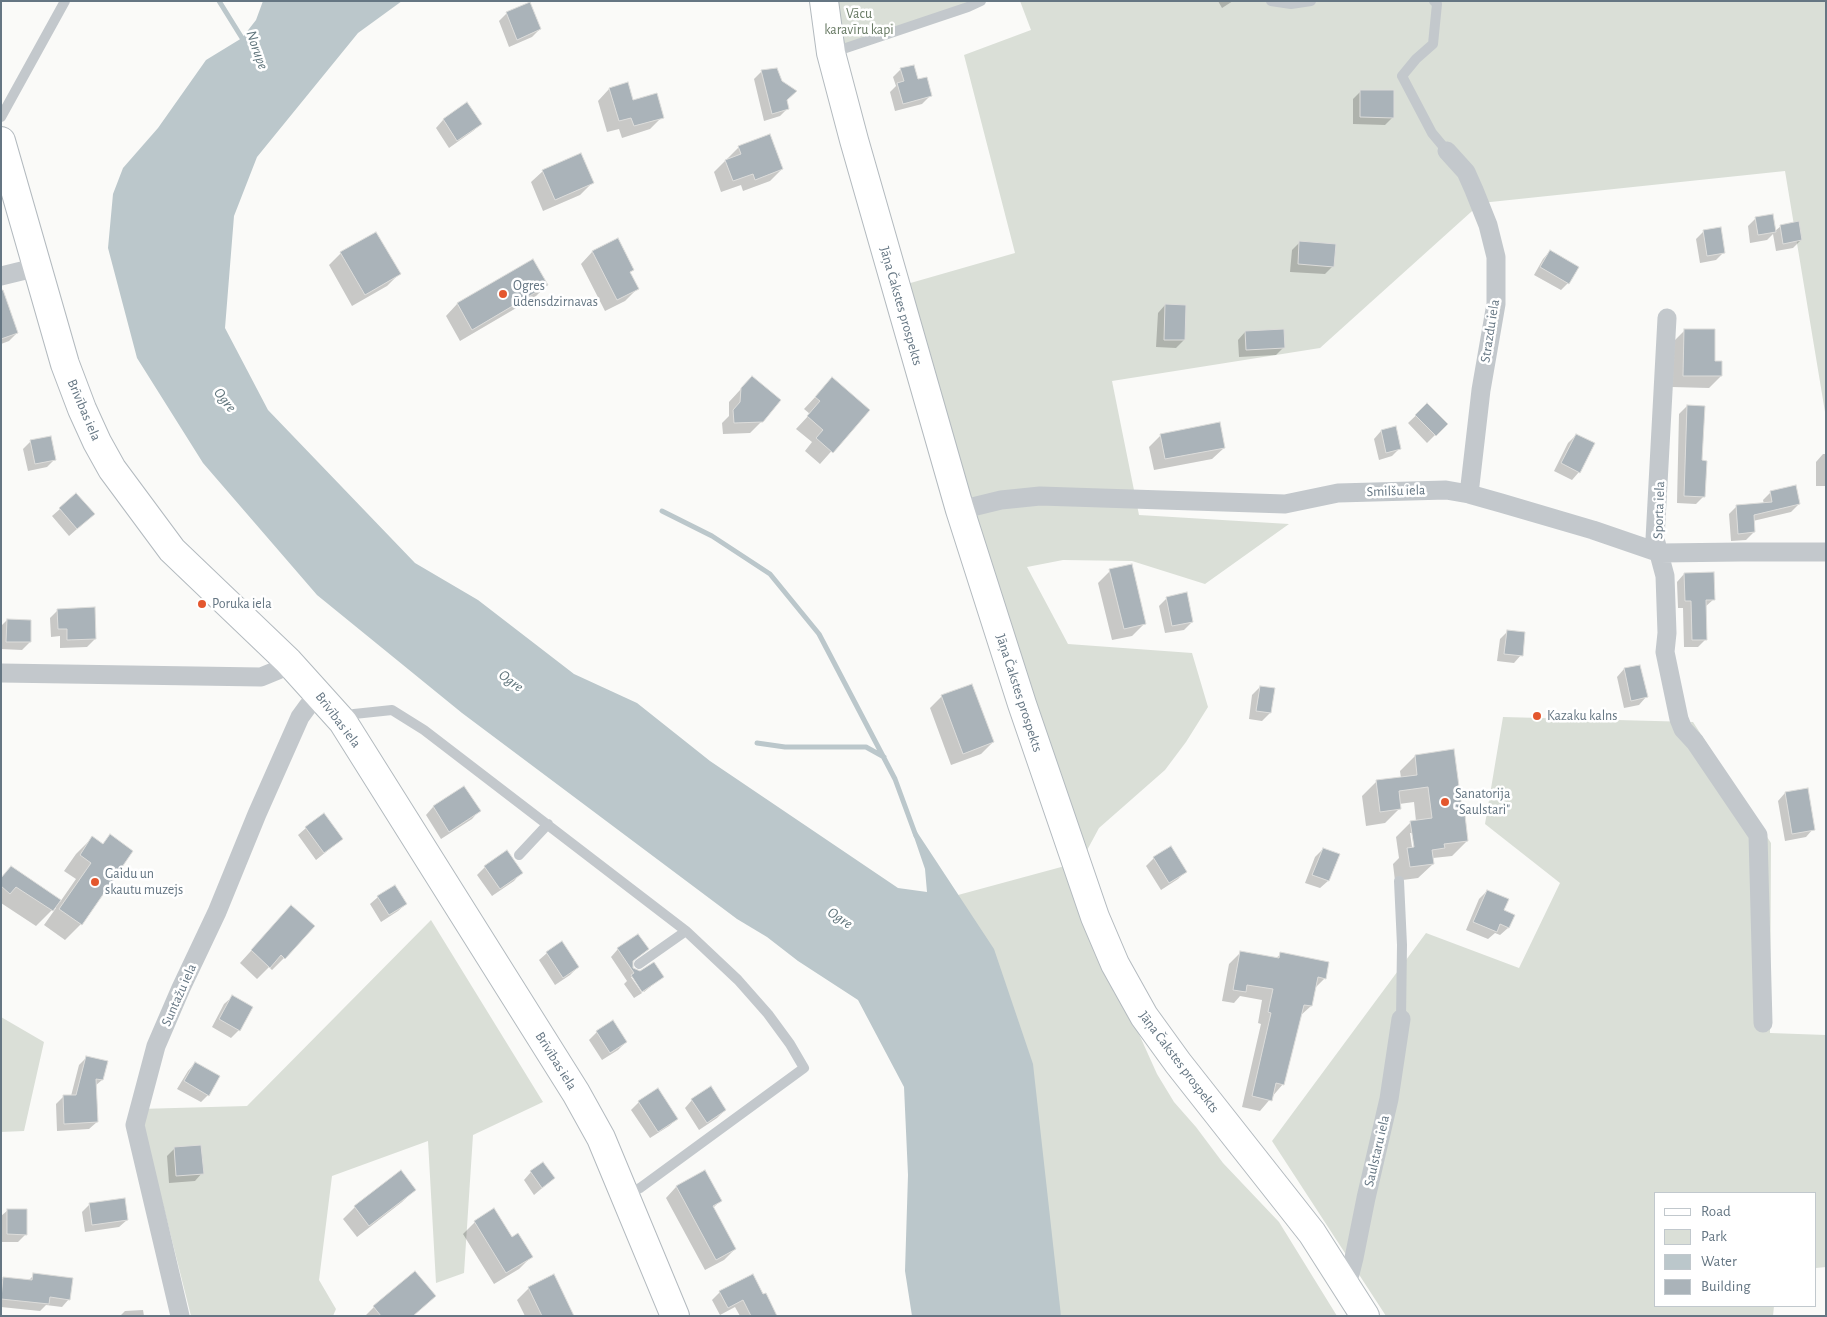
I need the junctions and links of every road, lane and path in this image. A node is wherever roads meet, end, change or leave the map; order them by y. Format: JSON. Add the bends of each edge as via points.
{"nodes":[{"id":1,"x":64,"y":1,"type":"edge"},
{"id":2,"x":824,"y":1,"type":"edge"},
{"id":3,"x":981,"y":1,"type":"edge"},
{"id":4,"x":1271,"y":1,"type":"edge"},
{"id":5,"x":1311,"y":1,"type":"edge"},
{"id":6,"x":1434,"y":1,"type":"edge"},
{"id":7,"x":831,"y":53,"type":"junction"},
{"id":8,"x":1,"y":117,"type":"edge"},
{"id":9,"x":1,"y":141,"type":"edge"},
{"id":10,"x":1447,"y":151,"type":"joint"},
{"id":11,"x":38,"y":267,"type":"junction"},
{"id":12,"x":1,"y":276,"type":"edge"},
{"id":13,"x":1667,"y":318,"type":"dead end"},
{"id":14,"x":1469,"y":494,"type":"junction"},
{"id":15,"x":960,"y":510,"type":"junction"},
{"id":16,"x":1826,"y":552,"type":"edge"},
{"id":17,"x":1660,"y":554,"type":"junction"},
{"id":18,"x":288,"y":662,"type":"junction"},
{"id":19,"x":1,"y":673,"type":"edge"},
{"id":20,"x":322,"y":698,"type":"junction"},
{"id":21,"x":343,"y":722,"type":"junction"},
{"id":22,"x":548,"y":824,"type":"junction"},
{"id":23,"x":519,"y":855,"type":"dead end"},
{"id":24,"x":1398,"y":881,"type":"dead end"},
{"id":25,"x":686,"y":932,"type":"junction"},
{"id":26,"x":639,"y":964,"type":"dead end"},
{"id":27,"x":1402,"y":1019,"type":"joint"},
{"id":28,"x":1763,"y":1023,"type":"dead end"},
{"id":29,"x":625,"y":1194,"type":"junction"},
{"id":30,"x":1344,"y":1281,"type":"junction"},
{"id":31,"x":180,"y":1316,"type":"edge"},
{"id":32,"x":675,"y":1316,"type":"edge"},
{"id":33,"x":1365,"y":1316,"type":"edge"}],
"edges":[{"from":1,"to":8,"type":"lane"},
{"from":2,"to":7,"type":"street","name":"Jāņa Čakstes prospekts"},
{"from":3,"to":7,"type":"lane"},
{"from":4,"to":5,"type":"lane","via":[[1291,4]]},
{"from":6,"to":10,"type":"lane","via":[[1437,4],[1433,44],[1402,76],[1432,133]]},
{"from":7,"to":15,"type":"street","name":"Jāņa Čakstes prospekts"},
{"from":9,"to":11,"type":"street","name":"Brīvības iela"},
{"from":10,"to":14,"type":"street","name":"Strazdu iela","via":[[1466,172],[1488,225],[1496,258],[1496,304],[1481,390]]},
{"from":11,"to":12,"type":"street"},
{"from":11,"to":18,"type":"street","name":"Brīvības iela","via":[[65,364],[82,409],[112,469],[172,550]]},
{"from":13,"to":17,"type":"street","name":"Sporta iela","via":[[1656,539]]},
{"from":14,"to":15,"type":"street","name":"Smilšu iela","via":[[1446,490],[1347,493],[1285,504],[1040,496],[1001,500]]},
{"from":14,"to":17,"type":"street","name":"Smilšu iela","via":[[1593,530]]},
{"from":15,"to":30,"type":"street","name":"Jāņa Čakstes prospekts","via":[[1073,855],[1115,964],[1144,1016],[1306,1226]]},
{"from":16,"to":17,"type":"street","name":"Smilšu iela"},
{"from":17,"to":28,"type":"street","name":"Sporta iela","via":[[1665,586],[1665,652],[1679,719],[1758,835]]},
{"from":18,"to":19,"type":"street","via":[[262,677]]},
{"from":18,"to":20,"type":"street","name":"Brīvības iela"},
{"from":20,"to":21,"type":"street","name":"Brīvības iela"},
{"from":20,"to":31,"type":"street","name":"Suntažu iela","via":[[308,706],[300,717],[257,814],[156,1046],[135,1125]]},
{"from":21,"to":22,"type":"lane","via":[[354,714],[392,710],[424,730]]},
{"from":21,"to":29,"type":"street","name":"Brīvības iela","via":[[576,1093],[601,1138]]},
{"from":22,"to":23,"type":"lane"},
{"from":22,"to":25,"type":"lane"},
{"from":24,"to":27,"type":"lane"},
{"from":25,"to":26,"type":"lane"},
{"from":25,"to":29,"type":"lane","via":[[738,980],[768,1014],[804,1068],[640,1188]]},
{"from":27,"to":30,"type":"street","name":"Saulstaru iela","via":[[1389,1099],[1354,1258],[1350,1274]]},
{"from":29,"to":32,"type":"street","name":"Brīvības iela"},
{"from":30,"to":33,"type":"street","name":"Jāņa Čakstes prospekts"}]}
